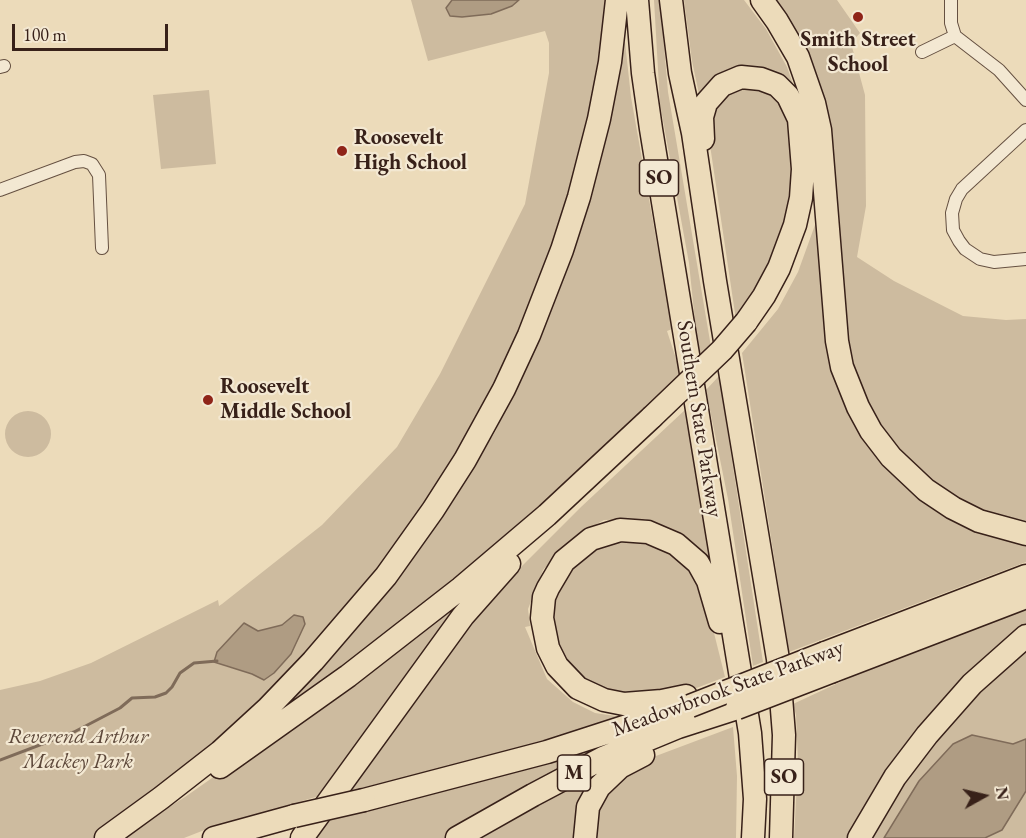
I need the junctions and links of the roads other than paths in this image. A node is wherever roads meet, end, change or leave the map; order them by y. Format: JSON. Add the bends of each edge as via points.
{"nodes":[{"id":1,"x":617,"y":0,"type":"edge"},
{"id":2,"x":637,"y":0,"type":"edge"},
{"id":3,"x":671,"y":0,"type":"edge"},
{"id":4,"x":750,"y":0,"type":"edge"},
{"id":5,"x":762,"y":0,"type":"edge"},
{"id":6,"x":951,"y":0,"type":"edge"},
{"id":7,"x":955,"y":36,"type":"junction"},
{"id":8,"x":922,"y":52,"type":"dead end"},
{"id":9,"x":1026,"y":100,"type":"edge"},
{"id":10,"x":1026,"y":130,"type":"edge"},
{"id":11,"x":0,"y":190,"type":"edge"},
{"id":12,"x":102,"y":248,"type":"dead end"},
{"id":13,"x":1026,"y":259,"type":"edge"},
{"id":14,"x":715,"y":281,"type":"junction"},
{"id":15,"x":748,"y":326,"type":"junction"},
{"id":16,"x":656,"y":420,"type":"junction"},
{"id":17,"x":1026,"y":534,"type":"edge"},
{"id":18,"x":1026,"y":576,"type":"edge"},
{"id":19,"x":1026,"y":597,"type":"edge"},
{"id":20,"x":1026,"y":636,"type":"edge"},
{"id":21,"x":829,"y":662,"type":"junction"},
{"id":22,"x":691,"y":707,"type":"junction"},
{"id":23,"x":737,"y":708,"type":"junction"},
{"id":24,"x":750,"y":733,"type":"junction"},
{"id":25,"x":751,"y":833,"type":"edge"},
{"id":26,"x":108,"y":838,"type":"edge"},
{"id":27,"x":214,"y":838,"type":"edge"},
{"id":28,"x":302,"y":838,"type":"edge"},
{"id":29,"x":457,"y":838,"type":"edge"},
{"id":30,"x":585,"y":838,"type":"edge"},
{"id":31,"x":782,"y":838,"type":"edge"},
{"id":32,"x":860,"y":838,"type":"edge"}],
"edges":[{"from":1,"to":26,"type":"highway","via":[[599,119],[562,250],[529,335],[465,460],[386,576],[313,661],[220,752]]},
{"from":2,"to":24,"type":"highway","name":"Southern State Parkway","number":"SO","via":[[651,129]]},
{"from":3,"to":14,"type":"highway","name":"Southern State Parkway","number":"SO"},
{"from":4,"to":15,"type":"highway","via":[[775,35],[795,75],[808,119],[812,162],[809,204],[796,252],[780,285]]},
{"from":5,"to":17,"type":"highway","via":[[798,57],[814,103],[821,138],[837,341],[844,374],[858,407],[891,458],[926,490],[979,521]]},
{"from":6,"to":7,"type":"street"},
{"from":7,"to":8,"type":"street"},
{"from":7,"to":9,"type":"street","via":[[999,70]]},
{"from":10,"to":13,"type":"street","via":[[962,189],[952,213],[958,241],[980,259]]},
{"from":11,"to":12,"type":"street","via":[[75,162],[92,165],[99,175]]},
{"from":14,"to":15,"type":"highway","via":[[714,206],[702,132],[703,110],[710,96],[728,81],[741,77],[761,79],[777,85],[796,111],[802,141],[802,184],[797,219],[786,252]]},
{"from":14,"to":31,"type":"highway","name":"Southern State Parkway","number":"SO","via":[[778,659],[784,735]]},
{"from":15,"to":16,"type":"highway","via":[[711,373]]},
{"from":16,"to":26,"type":"highway","via":[[415,624],[278,727]]},
{"from":16,"to":28,"type":"highway","via":[[492,582]]},
{"from":18,"to":21,"type":"highway","name":"Meadowbrook State Parkway","number":"M"},
{"from":19,"to":21,"type":"highway","name":"Meadowbrook State Parkway","number":"M"},
{"from":20,"to":32,"type":"highway","via":[[972,684],[927,735],[895,777]]},
{"from":21,"to":22,"type":"highway","name":"Meadowbrook State Parkway","number":"M","bridge":true,"via":[[748,684]]},
{"from":21,"to":23,"type":"highway","name":"Meadowbrook State Parkway","number":"M","bridge":true},
{"from":22,"to":23,"type":"highway","name":"Meadowbrook State Parkway","number":"M"},
{"from":22,"to":24,"type":"highway","via":[[662,701],[636,704],[604,700],[578,688],[557,666],[543,627],[544,597],[557,570],[582,545],[610,532],[640,530],[667,539],[692,556],[712,592]]},
{"from":22,"to":27,"type":"highway","name":"Meadowbrook State Parkway","number":"M","bridge":true,"via":[[547,752]]},
{"from":22,"to":29,"type":"highway","name":"Meadowbrook State Parkway","number":"M"},
{"from":23,"to":30,"type":"highway","via":[[611,774],[591,800]]},
{"from":24,"to":25,"type":"highway","name":"Southern State Parkway","number":"SO","via":[[754,776]]}]}
